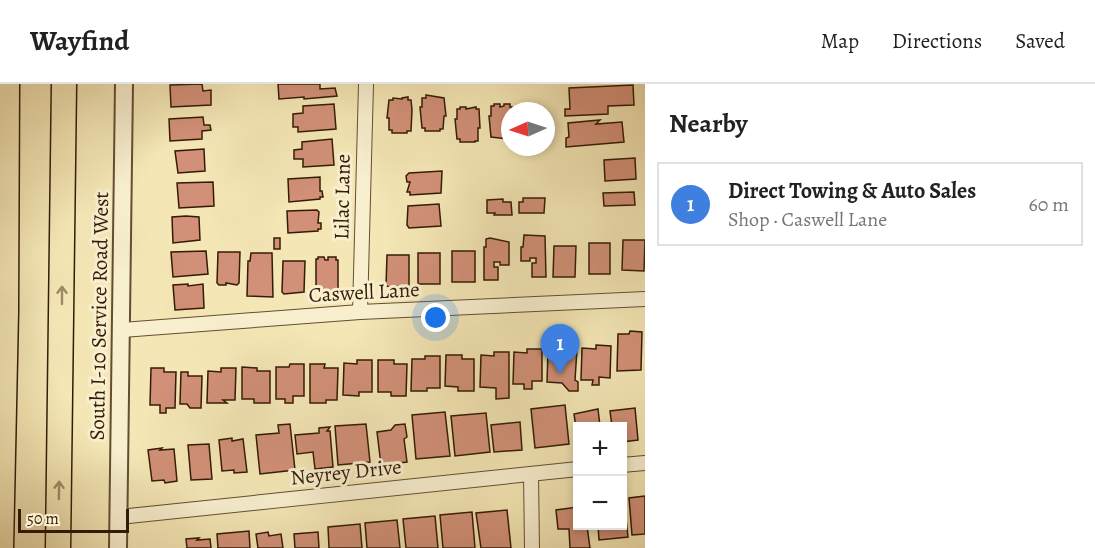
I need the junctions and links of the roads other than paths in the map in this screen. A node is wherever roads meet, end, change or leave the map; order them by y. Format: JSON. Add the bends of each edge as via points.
{"nodes":[{"id":1,"x":8,"y":84,"type":"edge"},
{"id":2,"x":63,"y":84,"type":"edge"},
{"id":3,"x":124,"y":84,"type":"edge"},
{"id":4,"x":366,"y":84,"type":"edge"},
{"id":5,"x":645,"y":299,"type":"edge"},
{"id":6,"x":360,"y":312,"type":"junction"},
{"id":7,"x":122,"y":330,"type":"junction"},
{"id":8,"x":645,"y":463,"type":"edge"},
{"id":9,"x":627,"y":465,"type":"edge"},
{"id":10,"x":573,"y":470,"type":"edge"},
{"id":11,"x":531,"y":474,"type":"junction"},
{"id":12,"x":119,"y":517,"type":"junction"},
{"id":13,"x":1,"y":548,"type":"edge"},
{"id":14,"x":58,"y":548,"type":"edge"},
{"id":15,"x":118,"y":548,"type":"edge"},
{"id":16,"x":532,"y":548,"type":"edge"}],
"edges":[{"from":1,"to":13,"type":"highway"},
{"from":14,"to":2,"type":"highway","one_way":true},
{"from":3,"to":7,"type":"street","name":"South I-10 Service Road West"},
{"from":4,"to":6,"type":"street","name":"Lilac Lane"},
{"from":5,"to":6,"type":"street","name":"Caswell Lane"},
{"from":6,"to":7,"type":"street","name":"Caswell Lane"},
{"from":7,"to":12,"type":"street","name":"South I-10 Service Road West"},
{"from":8,"to":9,"type":"street"},
{"from":10,"to":11,"type":"street","name":"Neyrey Drive"},
{"from":11,"to":12,"type":"street","name":"Neyrey Drive"},
{"from":11,"to":16,"type":"street"},
{"from":12,"to":15,"type":"street","name":"South I-10 Service Road West"}]}
